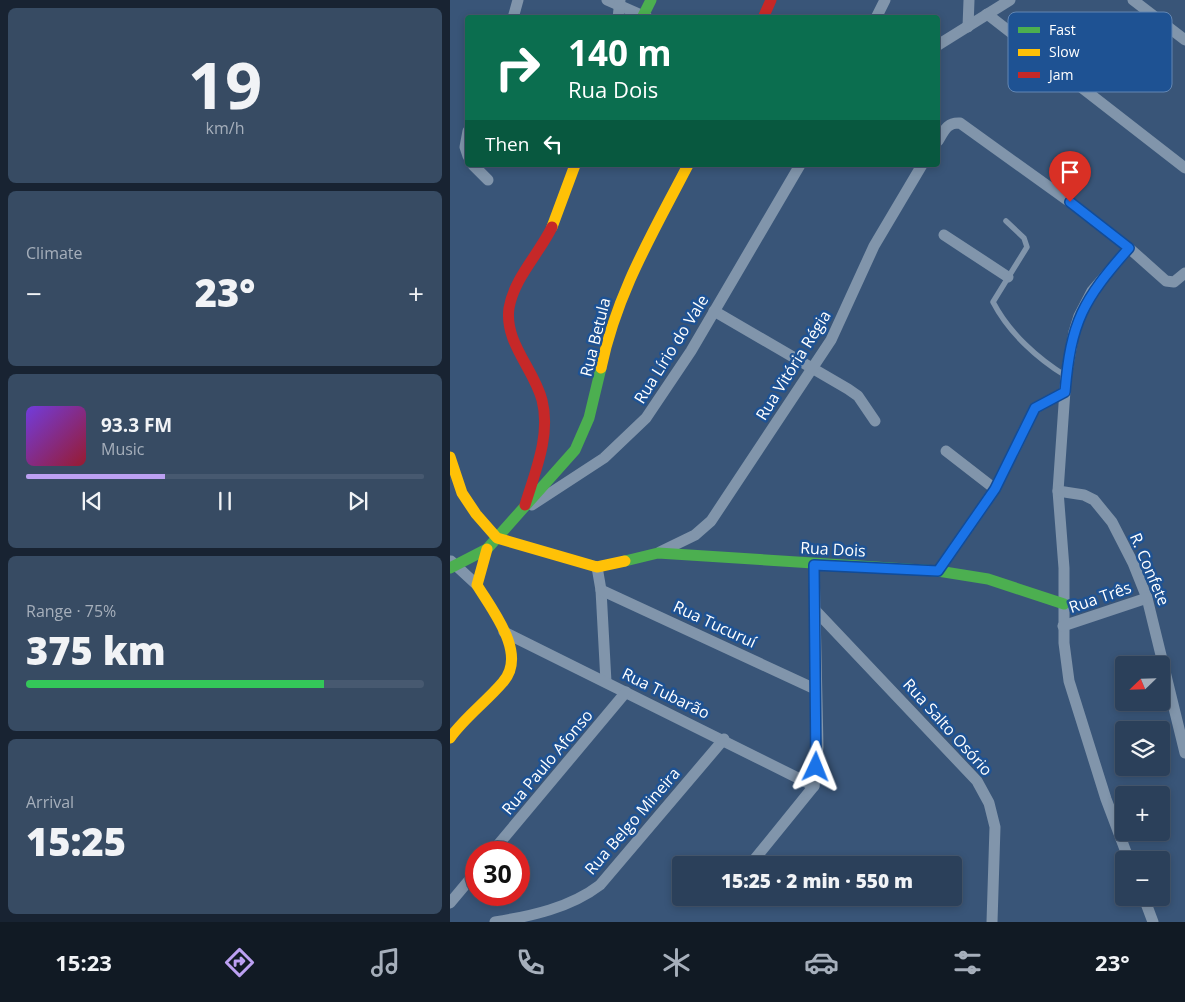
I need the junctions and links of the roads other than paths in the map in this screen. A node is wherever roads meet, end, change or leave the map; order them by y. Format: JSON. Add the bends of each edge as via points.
{"nodes":[{"id":1,"x":518,"y":0,"type":"edge"},
{"id":2,"x":607,"y":0,"type":"edge"},
{"id":3,"x":651,"y":0,"type":"edge"},
{"id":4,"x":771,"y":0,"type":"edge"},
{"id":5,"x":885,"y":0,"type":"edge"},
{"id":6,"x":969,"y":0,"type":"edge"},
{"id":7,"x":1010,"y":0,"type":"edge"},
{"id":8,"x":1133,"y":0,"type":"edge"},
{"id":9,"x":620,"y":2,"type":"edge"},
{"id":10,"x":1149,"y":12,"type":"edge"},
{"id":11,"x":987,"y":14,"type":"junction"},
{"id":12,"x":514,"y":15,"type":"edge"},
{"id":13,"x":618,"y":15,"type":"edge"},
{"id":14,"x":641,"y":15,"type":"edge"},
{"id":15,"x":645,"y":15,"type":"edge"},
{"id":16,"x":764,"y":15,"type":"edge"},
{"id":17,"x":878,"y":15,"type":"edge"},
{"id":18,"x":968,"y":27,"type":"junction"},
{"id":19,"x":1008,"y":30,"type":"edge"},
{"id":20,"x":1172,"y":30,"type":"edge"},
{"id":21,"x":1185,"y":40,"type":"edge"},
{"id":22,"x":940,"y":44,"type":"edge"},
{"id":23,"x":1087,"y":92,"type":"edge"},
{"id":24,"x":940,"y":137,"type":"edge"},
{"id":25,"x":475,"y":167,"type":"edge"},
{"id":26,"x":575,"y":167,"type":"edge"},
{"id":27,"x":687,"y":167,"type":"edge"},
{"id":28,"x":799,"y":167,"type":"edge"},
{"id":29,"x":920,"y":167,"type":"edge"},
{"id":30,"x":1185,"y":168,"type":"edge"},
{"id":31,"x":488,"y":180,"type":"dead end"},
{"id":32,"x":1006,"y":221,"type":"dead end"},
{"id":33,"x":944,"y":235,"type":"dead end"},
{"id":34,"x":1129,"y":248,"type":"junction"},
{"id":35,"x":1185,"y":273,"type":"edge"},
{"id":36,"x":1008,"y":277,"type":"junction"},
{"id":37,"x":714,"y":311,"type":"junction"},
{"id":38,"x":812,"y":369,"type":"junction"},
{"id":39,"x":1066,"y":376,"type":"junction"},
{"id":40,"x":1065,"y":392,"type":"junction"},
{"id":41,"x":874,"y":421,"type":"dead end"},
{"id":42,"x":946,"y":452,"type":"dead end"},
{"id":43,"x":450,"y":457,"type":"edge"},
{"id":44,"x":995,"y":489,"type":"junction"},
{"id":45,"x":1058,"y":491,"type":"junction"},
{"id":46,"x":524,"y":510,"type":"junction"},
{"id":47,"x":497,"y":538,"type":"junction"},
{"id":48,"x":487,"y":548,"type":"junction"},
{"id":49,"x":658,"y":553,"type":"junction"},
{"id":50,"x":451,"y":564,"type":"edge"},
{"id":51,"x":814,"y":565,"type":"junction"},
{"id":52,"x":598,"y":567,"type":"junction"},
{"id":53,"x":938,"y":571,"type":"junction"},
{"id":54,"x":477,"y":585,"type":"junction"},
{"id":55,"x":601,"y":590,"type":"junction"},
{"id":56,"x":1147,"y":598,"type":"junction"},
{"id":57,"x":1064,"y":604,"type":"junction"},
{"id":58,"x":815,"y":610,"type":"junction"},
{"id":59,"x":1064,"y":626,"type":"junction"},
{"id":60,"x":504,"y":632,"type":"junction"},
{"id":61,"x":606,"y":682,"type":"junction"},
{"id":62,"x":816,"y":689,"type":"junction"},
{"id":63,"x":626,"y":692,"type":"junction"},
{"id":64,"x":450,"y":738,"type":"edge"},
{"id":65,"x":724,"y":739,"type":"junction"},
{"id":66,"x":1185,"y":752,"type":"edge"},
{"id":67,"x":814,"y":786,"type":"junction"},
{"id":68,"x":501,"y":841,"type":"edge"},
{"id":69,"x":1126,"y":851,"type":"edge"},
{"id":70,"x":757,"y":856,"type":"edge"},
{"id":71,"x":465,"y":885,"type":"edge"},
{"id":72,"x":450,"y":903,"type":"edge"},
{"id":73,"x":1147,"y":906,"type":"edge"},
{"id":74,"x":495,"y":922,"type":"edge"},
{"id":75,"x":992,"y":922,"type":"edge"},
{"id":76,"x":1153,"y":922,"type":"edge"}],
"edges":[{"from":1,"to":12,"type":"street"},
{"from":2,"to":9,"type":"street"},
{"from":3,"to":15,"type":"street"},
{"from":4,"to":16,"type":"street"},
{"from":5,"to":17,"type":"street"},
{"from":6,"to":18,"type":"street"},
{"from":7,"to":11,"type":"street"},
{"from":8,"to":10,"type":"street"},
{"from":9,"to":13,"type":"street"},
{"from":9,"to":14,"type":"street"},
{"from":11,"to":18,"type":"street"},
{"from":11,"to":19,"type":"street"},
{"from":18,"to":22,"type":"street"},
{"from":20,"to":21,"type":"street"},
{"from":23,"to":30,"type":"street"},
{"from":24,"to":34,"type":"street","via":[[946,126],[960,122]]},
{"from":25,"to":31,"type":"street"},
{"from":26,"to":46,"type":"street","via":[[553,225],[524,274],[510,307],[510,330],[542,400],[544,418],[543,436]]},
{"from":27,"to":46,"type":"street","name":"Rua Betula","via":[[619,302],[606,347],[597,397],[584,434],[565,464]]},
{"from":28,"to":37,"type":"street","name":"Rua Lírio do Vale"},
{"from":29,"to":38,"type":"street","name":"Rua Vitória Régia","via":[[874,246],[836,330]]},
{"from":32,"to":36,"type":"lane","via":[[1022,235],[1027,245]]},
{"from":33,"to":36,"type":"street"},
{"from":34,"to":35,"type":"street","via":[[1170,282],[1179,280]]},
{"from":34,"to":39,"type":"street","via":[[1085,303],[1074,332]]},
{"from":36,"to":39,"type":"lane","via":[[994,305],[1041,360]]},
{"from":37,"to":38,"type":"street"},
{"from":37,"to":46,"type":"street","name":"Rua Lírio do Vale","via":[[667,390],[632,434],[604,458]]},
{"from":38,"to":41,"type":"street","via":[[853,392]]},
{"from":38,"to":49,"type":"street","name":"Rua Vitória Régia","via":[[707,527]]},
{"from":39,"to":40,"type":"street"},
{"from":40,"to":44,"type":"street","via":[[1035,408]]},
{"from":40,"to":45,"type":"street"},
{"from":42,"to":44,"type":"street"},
{"from":43,"to":47,"type":"street","via":[[462,493]]},
{"from":44,"to":53,"type":"street"},
{"from":45,"to":56,"type":"street","name":"R. Confete","via":[[1084,495],[1103,508]]},
{"from":45,"to":57,"type":"street"},
{"from":46,"to":47,"type":"street"},
{"from":47,"to":48,"type":"street"},
{"from":47,"to":52,"type":"street"},
{"from":48,"to":50,"type":"street"},
{"from":48,"to":54,"type":"street"},
{"from":49,"to":51,"type":"street","name":"Rua Dois"},
{"from":49,"to":52,"type":"street","name":"Rua Dois"},
{"from":50,"to":54,"type":"street"},
{"from":51,"to":53,"type":"street","name":"Rua Dois"},
{"from":51,"to":58,"type":"street"},
{"from":52,"to":55,"type":"street"},
{"from":53,"to":57,"type":"street","name":"Rua Dois","via":[[988,579]]},
{"from":54,"to":60,"type":"street"},
{"from":55,"to":61,"type":"street"},
{"from":55,"to":62,"type":"street","name":"Rua Tucuruí"},
{"from":56,"to":59,"type":"street","name":"Rua Três"},
{"from":56,"to":66,"type":"street","name":"R. Confete"},
{"from":57,"to":59,"type":"street"},
{"from":58,"to":62,"type":"street"},
{"from":58,"to":75,"type":"street","name":"Rua Salto Osório","via":[[950,749],[984,791],[993,814],[996,839]]},
{"from":59,"to":69,"type":"street","via":[[1069,681]]},
{"from":60,"to":61,"type":"street","name":"Rua Tubarão"},
{"from":60,"to":64,"type":"street","via":[[511,660],[507,676]]},
{"from":61,"to":63,"type":"street","name":"Rua Tubarão"},
{"from":62,"to":67,"type":"street","via":[[818,747]]},
{"from":63,"to":65,"type":"street","name":"Rua Tubarão"},
{"from":63,"to":68,"type":"street","name":"Rua Paulo Afonso"},
{"from":65,"to":67,"type":"street","name":"Rua Tubarão"},
{"from":65,"to":74,"type":"street","name":"Rua Belgo Mineira","via":[[600,885],[561,906]]},
{"from":67,"to":70,"type":"street"},
{"from":71,"to":72,"type":"street"},
{"from":73,"to":76,"type":"street"}]}
